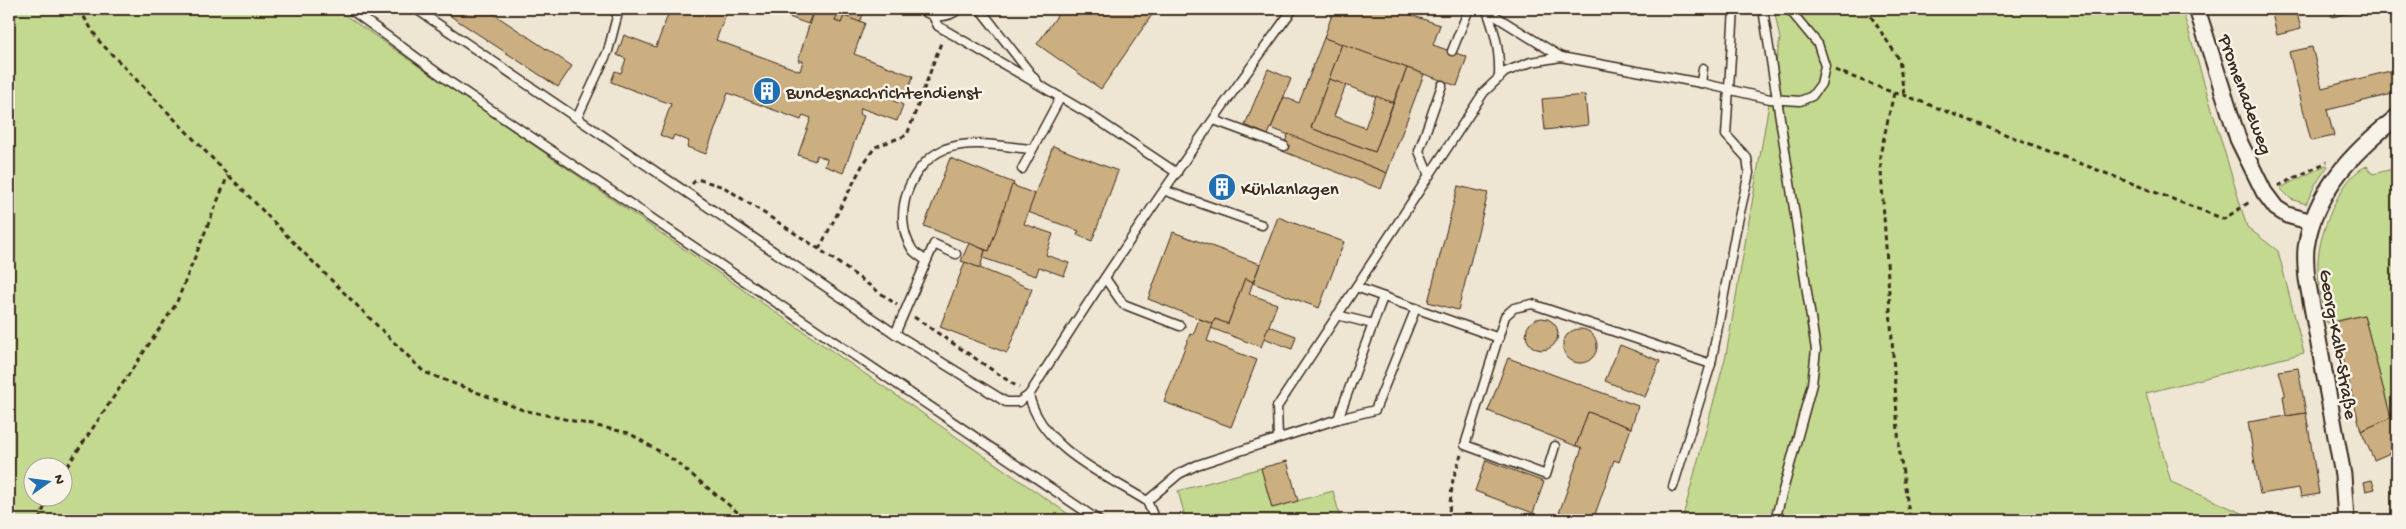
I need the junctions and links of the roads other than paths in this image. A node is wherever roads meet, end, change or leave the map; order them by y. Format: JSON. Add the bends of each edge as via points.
{"nodes":[{"id":1,"x":350,"y":9,"type":"edge"},
{"id":2,"x":416,"y":9,"type":"edge"},
{"id":3,"x":619,"y":9,"type":"edge"},
{"id":4,"x":920,"y":9,"type":"edge"},
{"id":5,"x":959,"y":9,"type":"edge"},
{"id":6,"x":980,"y":9,"type":"edge"},
{"id":7,"x":1293,"y":9,"type":"edge"},
{"id":8,"x":1469,"y":9,"type":"edge"},
{"id":9,"x":1734,"y":9,"type":"edge"},
{"id":10,"x":1764,"y":9,"type":"edge"},
{"id":11,"x":1788,"y":9,"type":"edge"},
{"id":12,"x":2197,"y":9,"type":"edge"},
{"id":13,"x":1485,"y":10,"type":"edge"},
{"id":14,"x":933,"y":16,"type":"junction"},
{"id":15,"x":1452,"y":51,"type":"dead end"},
{"id":16,"x":1561,"y":57,"type":"junction"},
{"id":17,"x":1703,"y":68,"type":"dead end"},
{"id":18,"x":1499,"y":78,"type":"junction"},
{"id":19,"x":1700,"y":83,"type":"junction"},
{"id":20,"x":1442,"y":85,"type":"dead end"},
{"id":21,"x":1039,"y":86,"type":"junction"},
{"id":22,"x":1729,"y":89,"type":"junction"},
{"id":23,"x":1060,"y":98,"type":"junction"},
{"id":24,"x":1778,"y":100,"type":"junction"},
{"id":25,"x":2397,"y":117,"type":"edge"},
{"id":26,"x":577,"y":118,"type":"junction"},
{"id":27,"x":1214,"y":120,"type":"junction"},
{"id":28,"x":1284,"y":146,"type":"dead end"},
{"id":29,"x":1032,"y":149,"type":"junction"},
{"id":30,"x":1022,"y":169,"type":"dead end"},
{"id":31,"x":1177,"y":173,"type":"junction"},
{"id":32,"x":1429,"y":176,"type":"junction"},
{"id":33,"x":1166,"y":190,"type":"junction"},
{"id":34,"x":2312,"y":222,"type":"junction"},
{"id":35,"x":1262,"y":225,"type":"dead end"},
{"id":36,"x":956,"y":254,"type":"dead end"},
{"id":37,"x":926,"y":261,"type":"junction"},
{"id":38,"x":1105,"y":278,"type":"junction"},
{"id":39,"x":1356,"y":287,"type":"junction"},
{"id":40,"x":1383,"y":297,"type":"junction"},
{"id":41,"x":1416,"y":308,"type":"junction"},
{"id":42,"x":1337,"y":315,"type":"junction"},
{"id":43,"x":1373,"y":324,"type":"junction"},
{"id":44,"x":1180,"y":326,"type":"dead end"},
{"id":45,"x":895,"y":334,"type":"junction"},
{"id":46,"x":1499,"y":338,"type":"junction"},
{"id":47,"x":1711,"y":364,"type":"junction"},
{"id":48,"x":1029,"y":395,"type":"junction"},
{"id":49,"x":1338,"y":419,"type":"junction"},
{"id":50,"x":1278,"y":438,"type":"junction"},
{"id":51,"x":1555,"y":446,"type":"dead end"},
{"id":52,"x":1673,"y":487,"type":"dead end"},
{"id":53,"x":1147,"y":501,"type":"junction"},
{"id":54,"x":1098,"y":520,"type":"edge"},
{"id":55,"x":1154,"y":520,"type":"edge"},
{"id":56,"x":1775,"y":520,"type":"edge"},
{"id":57,"x":2346,"y":520,"type":"edge"}],
"edges":[{"from":1,"to":54,"type":"lane","via":[[450,82]]},
{"from":2,"to":26,"type":"lane"},
{"from":3,"to":26,"type":"lane","via":[[608,51]]},
{"from":4,"to":14,"type":"lane"},
{"from":5,"to":14,"type":"lane","via":[[948,15]]},
{"from":6,"to":21,"type":"lane"},
{"from":7,"to":27,"type":"lane"},
{"from":8,"to":15,"type":"lane"},
{"from":9,"to":22,"type":"lane"},
{"from":10,"to":24,"type":"lane"},
{"from":11,"to":24,"type":"lane","via":[[1818,44],[1825,66],[1821,84],[1812,96],[1800,101]]},
{"from":12,"to":34,"type":"street","name":"Promenadeweg","via":[[2238,139],[2264,192],[2286,215]]},
{"from":13,"to":16,"type":"lane"},
{"from":13,"to":18,"type":"lane","via":[[1497,38]]},
{"from":14,"to":21,"type":"lane","via":[[938,26]]},
{"from":16,"to":18,"type":"lane","via":[[1531,62],[1505,72]]},
{"from":16,"to":19,"type":"lane"},
{"from":17,"to":19,"type":"lane"},
{"from":18,"to":32,"type":"lane","via":[[1484,92]]},
{"from":19,"to":22,"type":"lane"},
{"from":20,"to":32,"type":"lane","via":[[1419,151]]},
{"from":21,"to":23,"type":"lane"},
{"from":22,"to":24,"type":"lane"},
{"from":22,"to":47,"type":"lane","via":[[1726,135],[1747,158],[1750,173]]},
{"from":23,"to":29,"type":"lane"},
{"from":23,"to":31,"type":"lane"},
{"from":24,"to":56,"type":"lane","via":[[1816,350],[1812,384]]},
{"from":25,"to":34,"type":"street","name":"Georg-Kalb-Straße","via":[[2341,167]]},
{"from":26,"to":45,"type":"lane"},
{"from":27,"to":28,"type":"lane"},
{"from":27,"to":31,"type":"lane"},
{"from":29,"to":30,"type":"lane"},
{"from":29,"to":37,"type":"lane","via":[[964,144],[944,149],[930,159],[914,177],[903,202],[901,221],[912,250]]},
{"from":31,"to":33,"type":"lane"},
{"from":32,"to":39,"type":"lane"},
{"from":33,"to":35,"type":"lane"},
{"from":33,"to":38,"type":"lane"},
{"from":34,"to":57,"type":"street","name":"Georg-Kalb-Straße","via":[[2306,249],[2307,279],[2343,474]]},
{"from":36,"to":37,"type":"lane","via":[[934,244]]},
{"from":37,"to":45,"type":"lane"},
{"from":38,"to":44,"type":"lane","via":[[1123,304]]},
{"from":38,"to":48,"type":"lane"},
{"from":39,"to":40,"type":"lane"},
{"from":39,"to":42,"type":"lane"},
{"from":40,"to":41,"type":"lane"},
{"from":40,"to":43,"type":"lane"},
{"from":41,"to":46,"type":"lane"},
{"from":41,"to":49,"type":"lane","via":[[1375,410]]},
{"from":42,"to":43,"type":"lane"},
{"from":42,"to":50,"type":"lane","via":[[1277,407]]},
{"from":43,"to":49,"type":"lane"},
{"from":45,"to":48,"type":"lane","via":[[1006,402],[1019,402]]},
{"from":46,"to":47,"type":"lane","via":[[1505,316],[1514,308],[1532,304]]},
{"from":46,"to":51,"type":"lane","via":[[1465,445],[1546,475]]},
{"from":47,"to":52,"type":"lane"},
{"from":48,"to":53,"type":"lane","via":[[1033,411],[1050,435],[1070,453]]},
{"from":49,"to":50,"type":"lane"},
{"from":50,"to":53,"type":"lane","via":[[1197,465]]},
{"from":53,"to":55,"type":"lane"}]}
